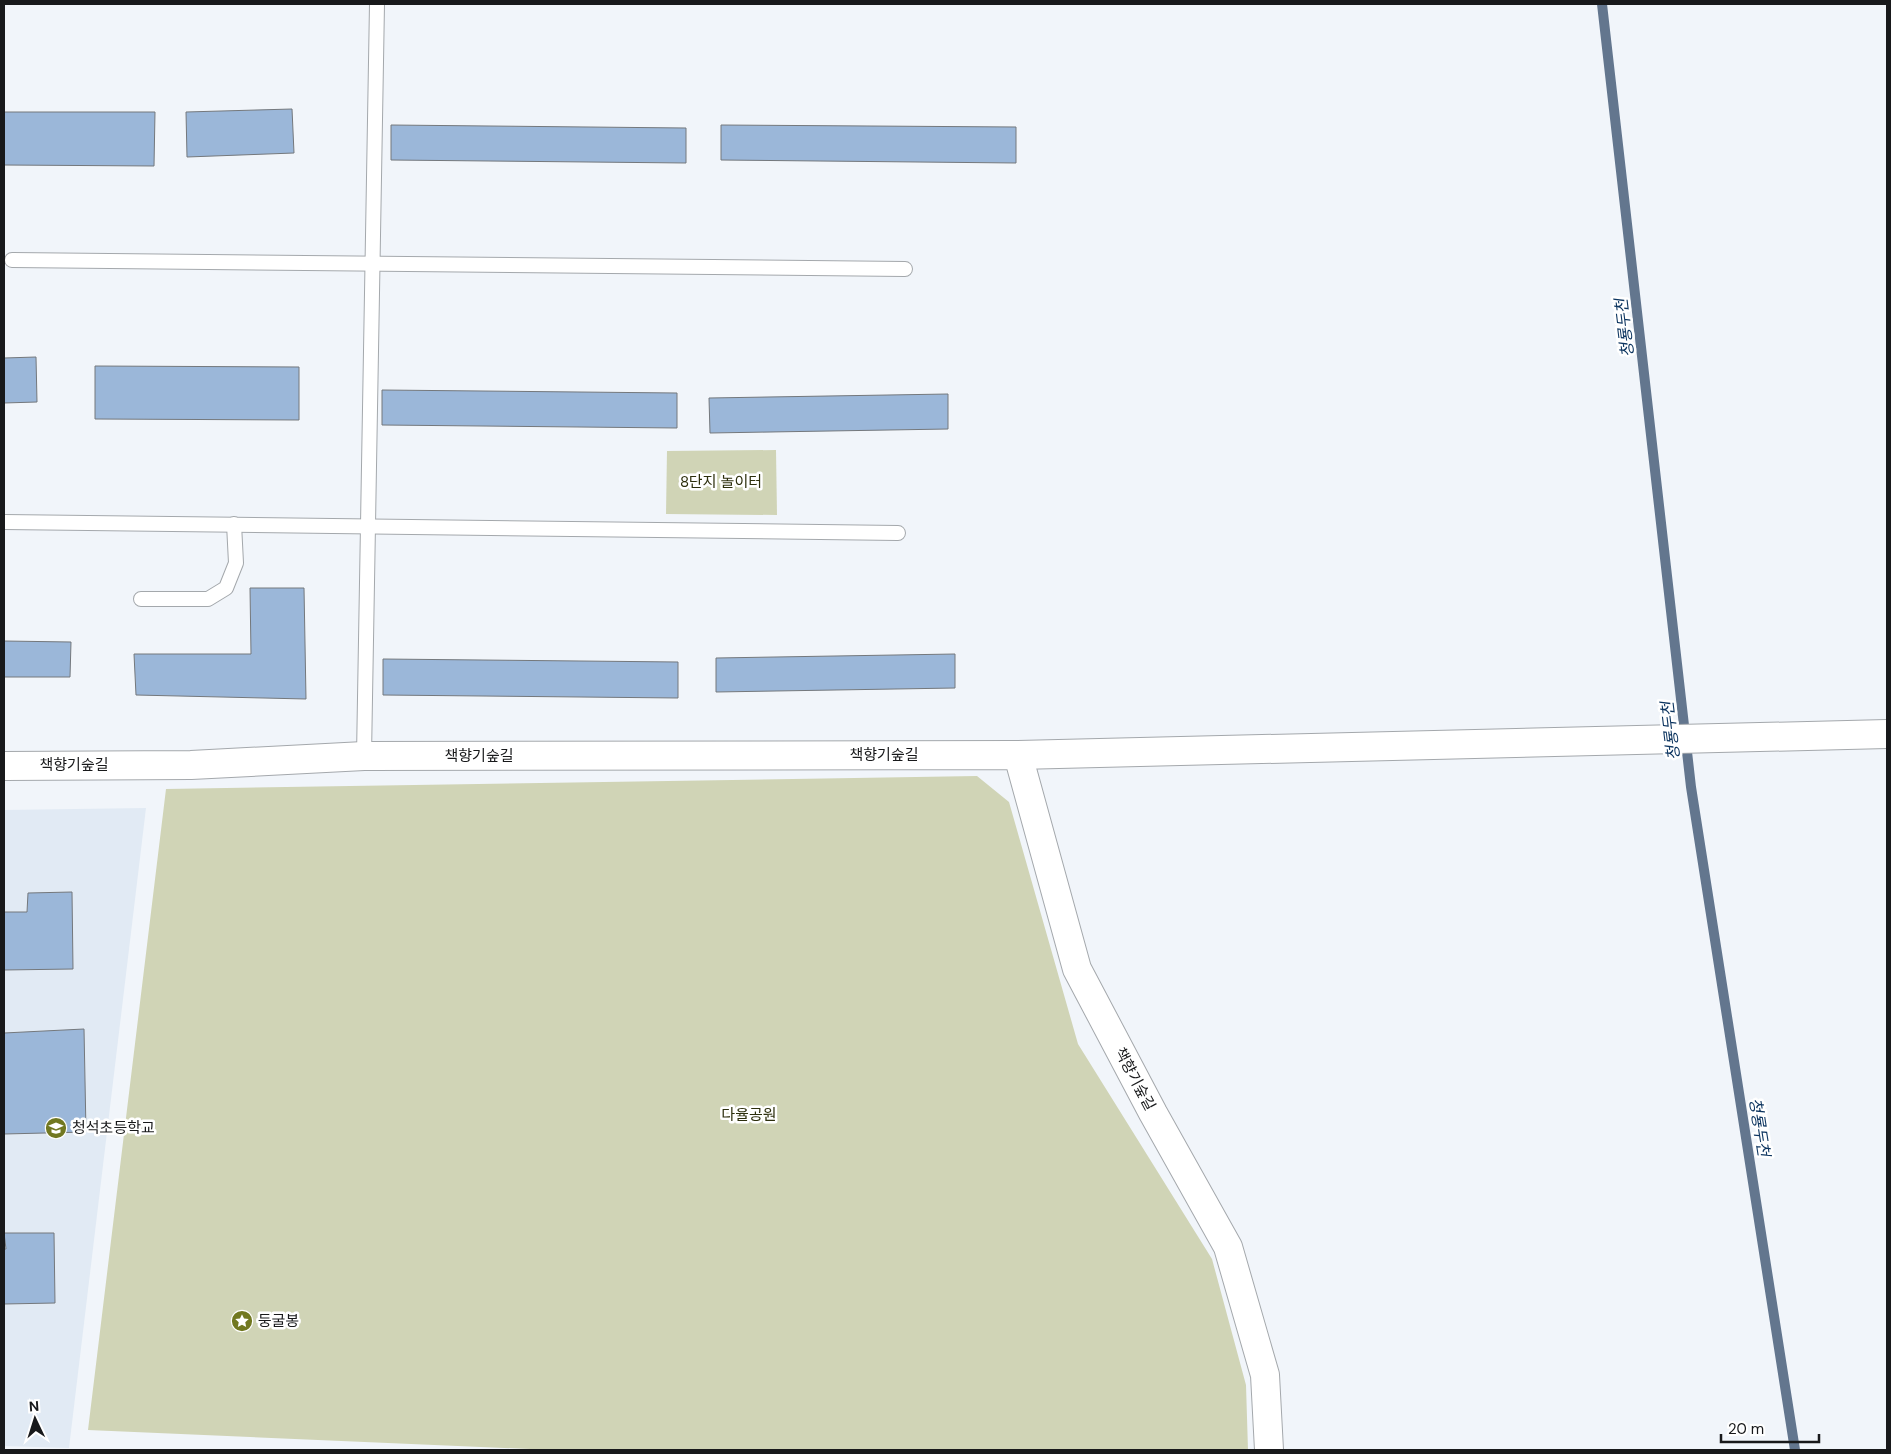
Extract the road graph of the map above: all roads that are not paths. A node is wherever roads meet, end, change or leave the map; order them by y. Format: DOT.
graph roads {
  1 [pos="377,4"];
  2 [pos="12,260"];
  3 [pos="372,263"];
  4 [pos="905,269"];
  5 [pos="4,522"];
  6 [pos="234,524"];
  7 [pos="368,526"];
  8 [pos="898,533"];
  9 [pos="141,599"];
  10 [pos="1887,734"];
  11 [pos="1018,755"];
  12 [pos="364,756"];
  13 [pos="4,766"];
  14 [pos="1269,1450"];
  1 -- 3 [label="lane"];
  2 -- 3 [label="lane"];
  3 -- 4 [label="lane"];
  3 -- 7 [label="lane"];
  5 -- 6 [label="lane"];
  6 -- 7 [label="lane"];
  6 -- 9 [label="lane"];
  7 -- 8 [label="lane"];
  7 -- 12 [label="lane"];
  10 -- 11 [label="street"];
  11 -- 12 [label="street, 책향기숲길"];
  11 -- 14 [label="street, 책향기숲길"];
  12 -- 13 [label="street, 책향기숲길"];
}
